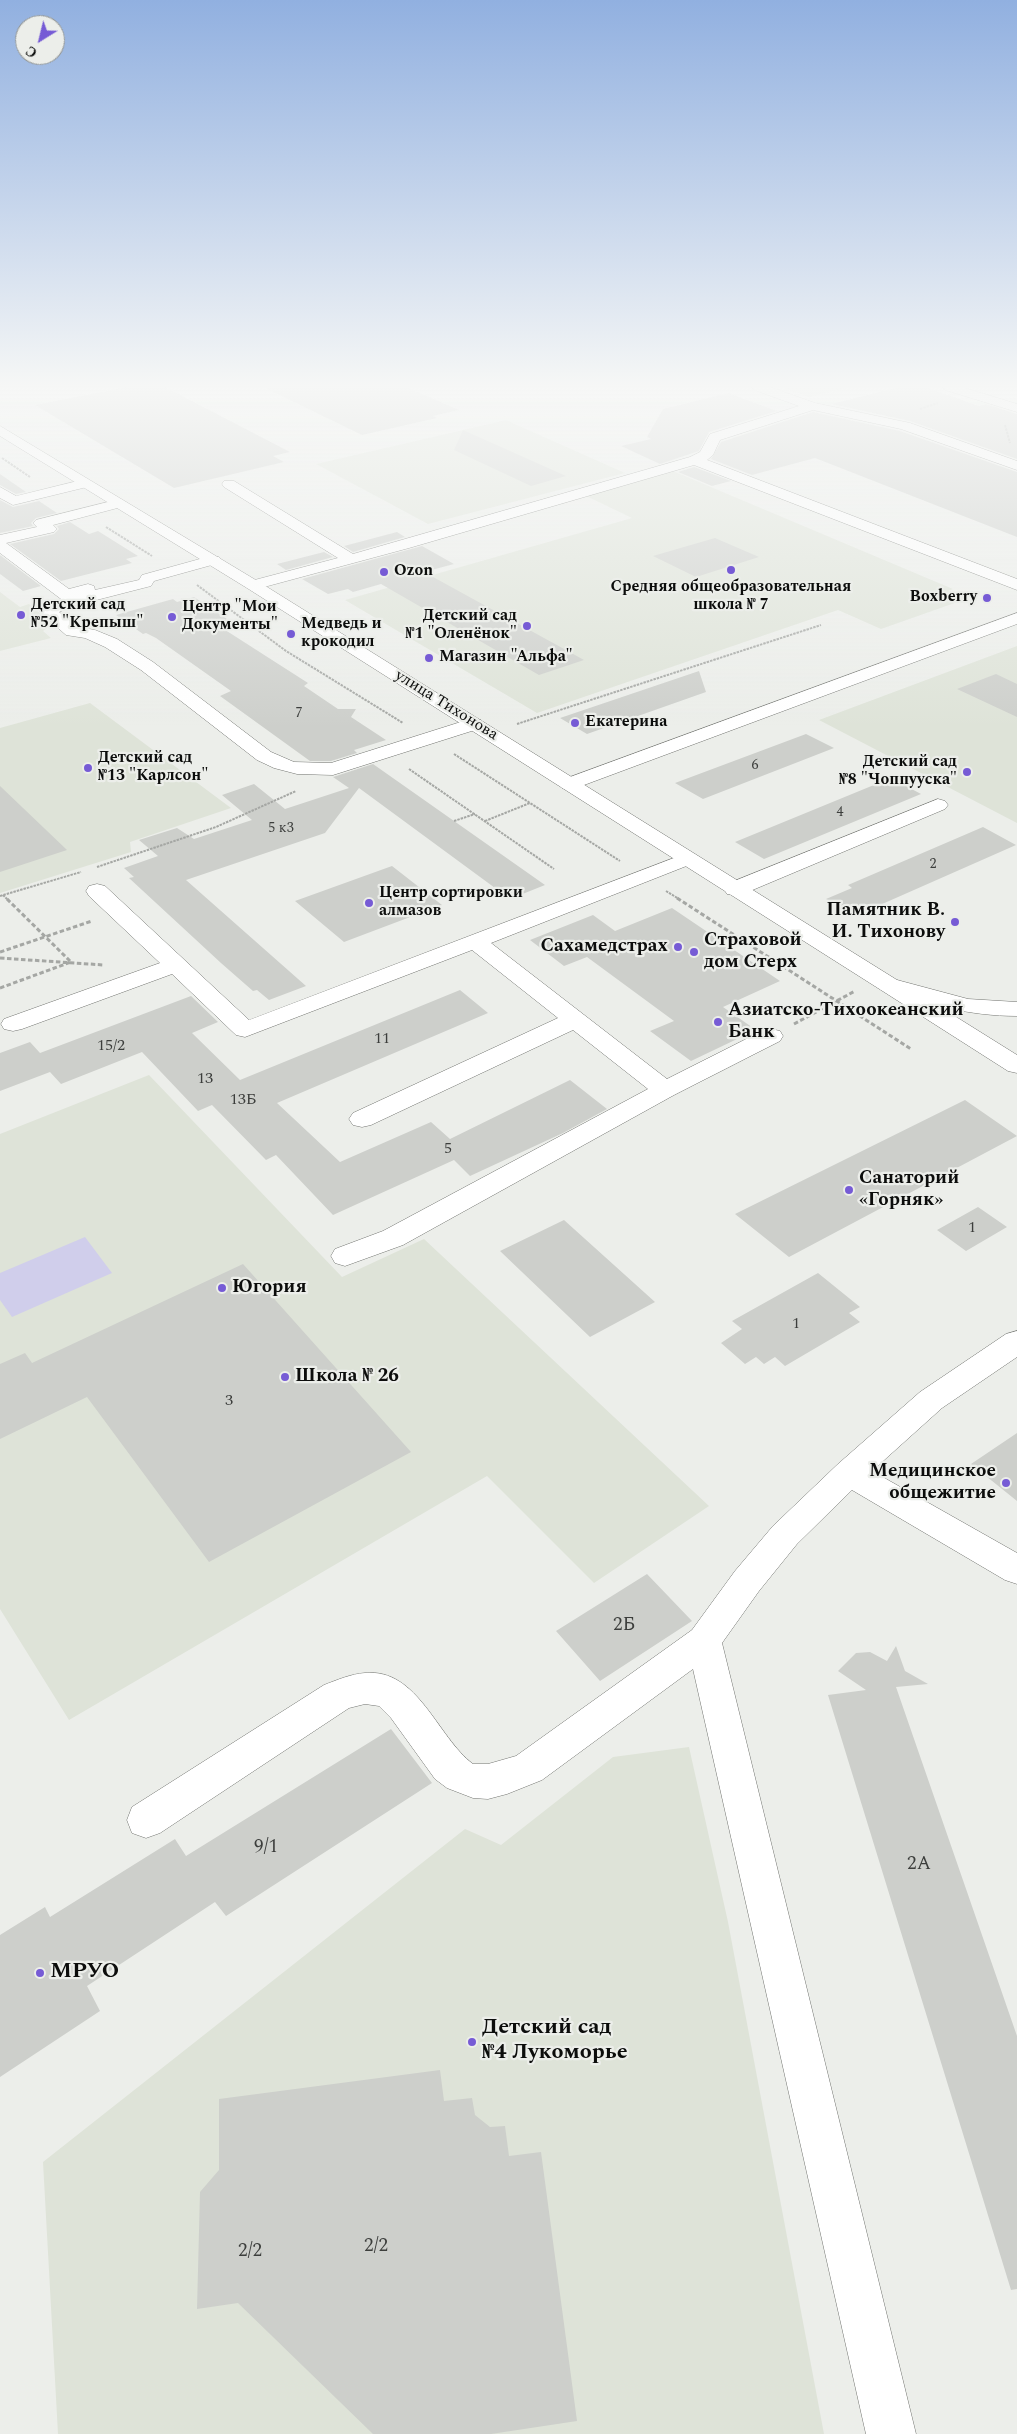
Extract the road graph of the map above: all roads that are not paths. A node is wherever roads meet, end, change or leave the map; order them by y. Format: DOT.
graph roads {
  1 [pos="116,501"];
  2 [pos="255,501"];
  3 [pos="554,501"];
  4 [pos="800,501"];
  5 [pos="120,503"];
  6 [pos="0,540"];
  7 [pos="0,546"];
  8 [pos="351,559"];
  9 [pos="213,560"];
  10 [pos="148,578"];
  11 [pos="253,585"];
  12 [pos="1017,585"];
  13 [pos="1014,621"];
  14 [pos="474,724"];
  15 [pos="569,784"];
  16 [pos="938,805"];
  17 [pos="687,858"];
  18 [pos="735,889"];
  19 [pos="96,891"];
  20 [pos="474,941"];
  21 [pos="167,968"];
  22 [pos="884,982"];
  23 [pos="1017,1009"];
  24 [pos="574,1020"];
  25 [pos="13,1024"];
  26 [pos="771,1036"];
  27 [pos="1017,1066"];
  28 [pos="665,1090"];
  29 [pos="362,1119"];
  30 [pos="345,1256"];
  31 [pos="1017,1342"];
  32 [pos="849,1473"];
  33 [pos="1017,1570"];
  34 [pos="704,1642"];
  35 [pos="146,1820"];
  36 [pos="891,2434"];
  1 -- 5 [label="main road, улица Тихонова"];
  2 -- 8 [label="main road"];
  3 -- 8 [label="main road"];
  4 -- 12 [label="main road"];
  5 -- 6 [label="main road"];
  5 -- 9 [label="main road, улица Тихонова"];
  7 -- 10 [label="main road"];
  8 -- 11 [label="main road"];
  9 -- 10 [label="main road"];
  9 -- 11 [label="main road, улица Тихонова"];
  10 -- 14 [label="main road"];
  11 -- 14 [label="main road, улица Тихонова"];
  13 -- 15 [label="main road"];
  14 -- 15 [label="main road, улица Тихонова"];
  15 -- 17 [label="main road, улица Тихонова"];
  16 -- 18 [label="main road"];
  17 -- 18 [label="main road, улица Тихонова"];
  17 -- 20 [label="main road"];
  18 -- 22 [label="main road, улица Тихонова"];
  19 -- 21 [label="main road"];
  20 -- 21 [label="main road"];
  20 -- 24 [label="main road"];
  21 -- 25 [label="main road"];
  22 -- 23 [label="main road"];
  22 -- 27 [label="main road"];
  24 -- 28 [label="main road"];
  24 -- 29 [label="main road"];
  26 -- 28 [label="main road"];
  28 -- 30 [label="main road"];
  31 -- 32 [label="main road"];
  32 -- 33 [label="main road"];
  32 -- 34 [label="main road"];
  34 -- 35 [label="main road"];
  34 -- 36 [label="main road"];
}
